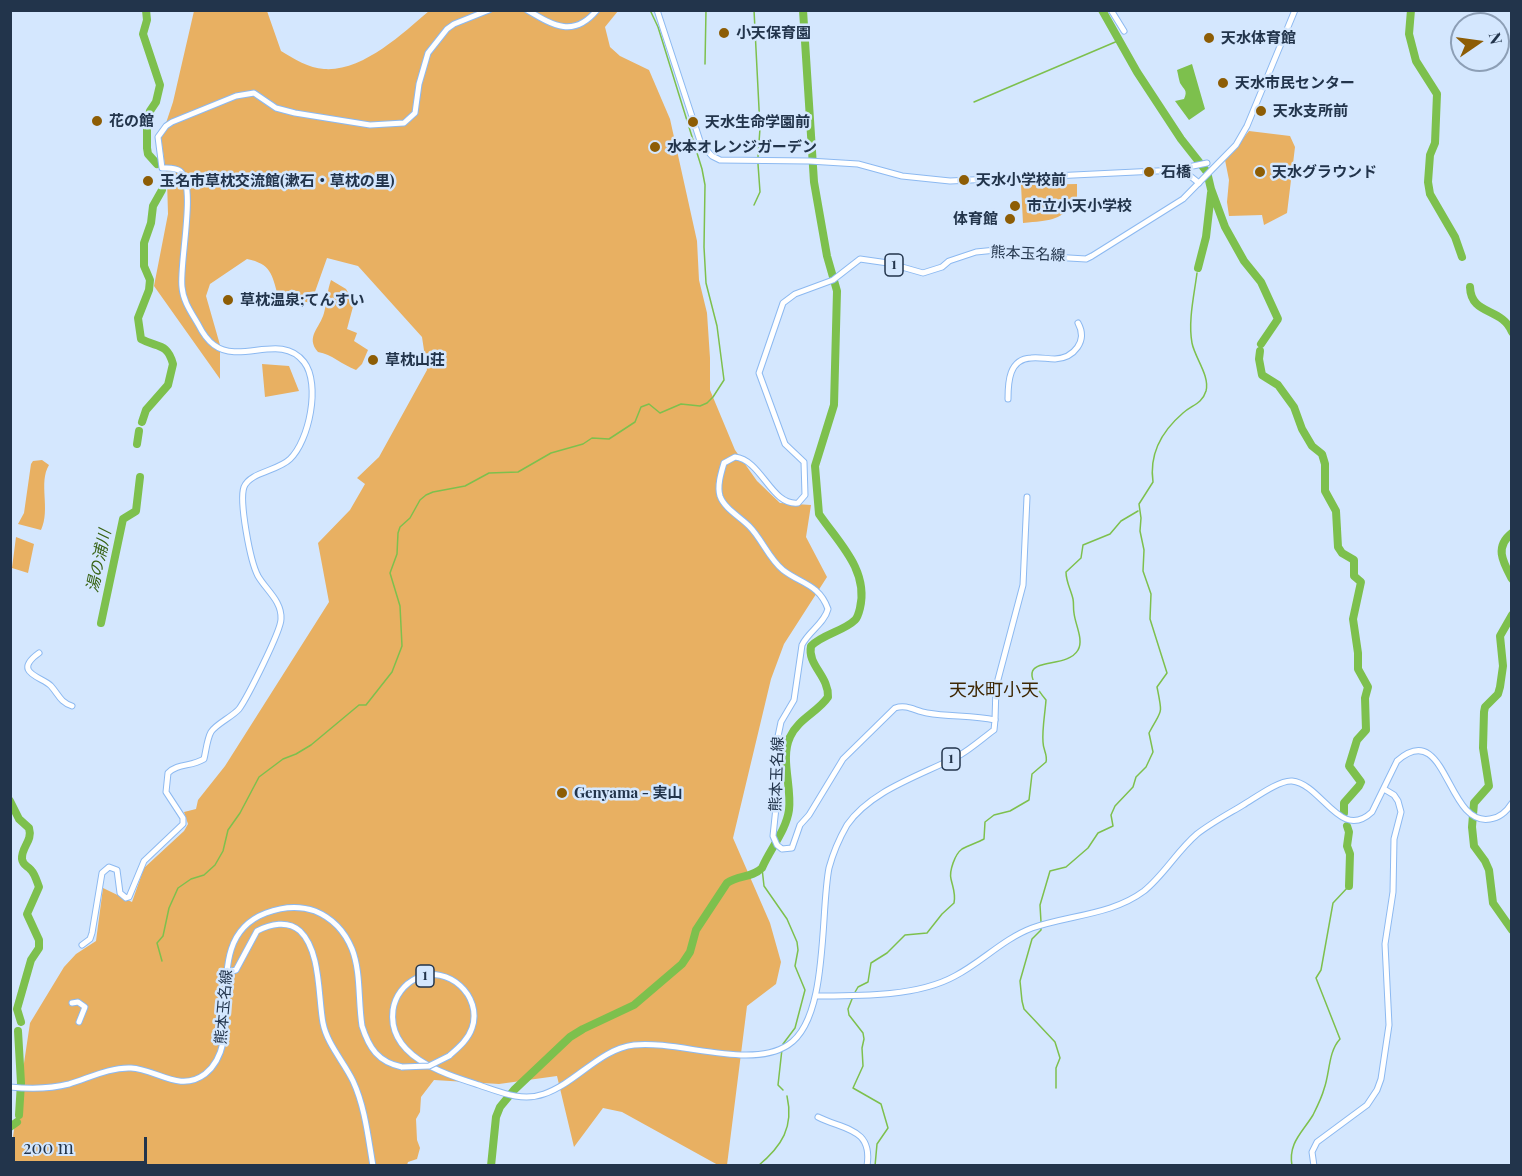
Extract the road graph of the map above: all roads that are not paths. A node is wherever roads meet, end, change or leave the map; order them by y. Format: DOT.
graph roads {
  1 [pos="489,10"];
  2 [pos="527,10"];
  3 [pos="597,10"];
  4 [pos="657,10"];
  5 [pos="1111,10"];
  6 [pos="1295,10"];
  7 [pos="1125,31"];
  8 [pos="1206,164"];
  9 [pos="1177,170"];
  10 [pos="1199,183"];
  11 [pos="1078,323"];
  12 [pos="1008,399"];
  13 [pos="1027,497"];
  14 [pos="39,653"];
  15 [pos="72,706"];
  16 [pos="995,720"];
  17 [pos="1384,789"];
  18 [pos="1512,803"];
  19 [pos="82,945"];
  20 [pos="228,972"];
  21 [pos="816,996"];
  22 [pos="72,1003"];
  23 [pos="79,1022"];
  24 [pos="13,1087"];
  25 [pos="818,1117"];
  26 [pos="373,1166"];
  27 [pos="867,1166"];
  28 [pos="1314,1166"];
  1 -- 19 [label="street"];
  2 -- 3 [label="street"];
  4 -- 9 [label="street"];
  5 -- 7 [label="street"];
  6 -- 10 [label="street, 熊本玉名線 / 1"];
  8 -- 9 [label="street"];
  9 -- 10 [label="street"];
  10 -- 16 [label="street, 熊本玉名線 / 1"];
  11 -- 12 [label="street"];
  13 -- 16 [label="street"];
  14 -- 15 [label="street"];
  16 -- 21 [label="street, 熊本玉名線 / 1"];
  17 -- 18 [label="street"];
  17 -- 21 [label="street"];
  17 -- 28 [label="street"];
  20 -- 21 [label="street, 熊本玉名線 / 1, bridge"];
  20 -- 24 [label="street, 熊本玉名線 / 1"];
  20 -- 26 [label="street"];
  22 -- 23 [label="street"];
  25 -- 27 [label="street"];
}
